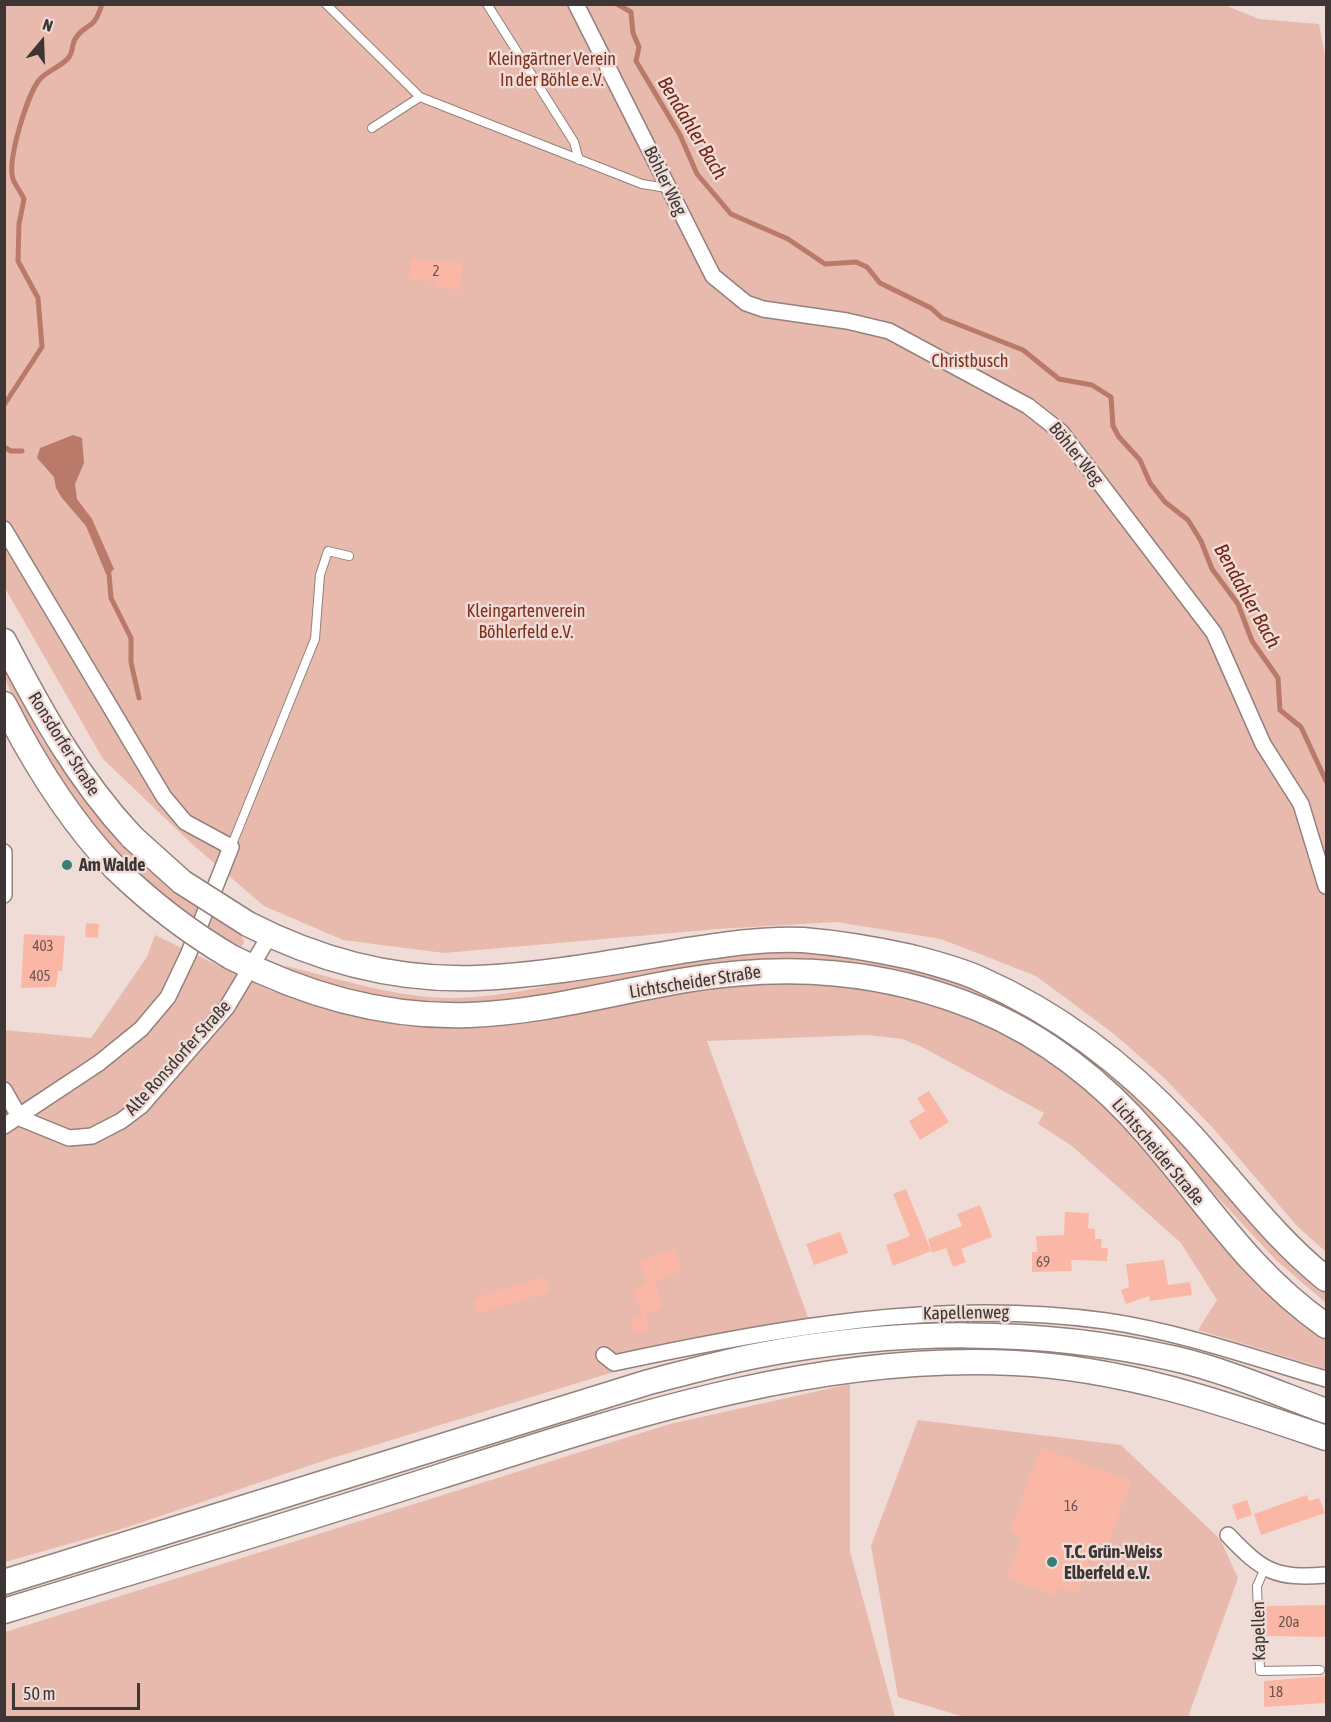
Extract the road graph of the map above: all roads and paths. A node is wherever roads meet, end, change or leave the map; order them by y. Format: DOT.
graph roads {
  1 [pos="326,4"];
  2 [pos="487,4"];
  3 [pos="576,4"];
  4 [pos="420,97"];
  5 [pos="372,128"];
  6 [pos="579,160"];
  7 [pos="668,188"];
  8 [pos="4,529"];
  9 [pos="349,556"];
  10 [pos="4,642"];
  11 [pos="4,704"];
  12 [pos="231,847"];
  13 [pos="4,852"];
  14 [pos="1326,886"];
  15 [pos="4,895"];
  16 [pos="248,924"];
  17 [pos="270,935"];
  18 [pos="241,962"];
  19 [pos="4,1090"];
  20 [pos="20,1118"];
  21 [pos="4,1126"];
  22 [pos="1326,1279"];
  23 [pos="1326,1326"];
  24 [pos="604,1355"];
  25 [pos="1326,1379"];
  26 [pos="1326,1411"];
  27 [pos="1326,1438"];
  28 [pos="1228,1535"];
  29 [pos="1265,1568"];
  30 [pos="1326,1575"];
  31 [pos="4,1582"];
  32 [pos="4,1611"];
  33 [pos="1320,1670"];
  1 -- 4 [label="lane"];
  2 -- 6 [label="lane"];
  3 -- 7 [label="street, Böhler Weg"];
  4 -- 5 [label="lane"];
  4 -- 6 [label="lane"];
  6 -- 7 [label="lane"];
  7 -- 14 [label="street, Böhler Weg"];
  8 -- 12 [label="street"];
  9 -- 12 [label="lane"];
  10 -- 16 [label="main road, Ronsdorfer Straße, bridge"];
  11 -- 18 [label="main road, Ronsdorfer Straße, bridge"];
  12 -- 20 [label="street"];
  13 -- 15 [label="street"];
  16 -- 17 [label="main road, Lichtscheider Straße"];
  17 -- 18 [label="street, Alte Ronsdorfer Straße"];
  17 -- 22 [label="main road, Lichtscheider Straße"];
  18 -- 20 [label="street, Alte Ronsdorfer Straße"];
  18 -- 23 [label="main road, Lichtscheider Straße"];
  19 -- 20 [label="street"];
  20 -- 21 [label="street"];
  24 -- 25 [label="street, Kapellenweg"];
  26 -- 31 [label="main road"];
  27 -- 32 [label="main road"];
  28 -- 29 [label="street"];
  29 -- 30 [label="street"];
  29 -- 33 [label="lane, Kapellen"];
}
